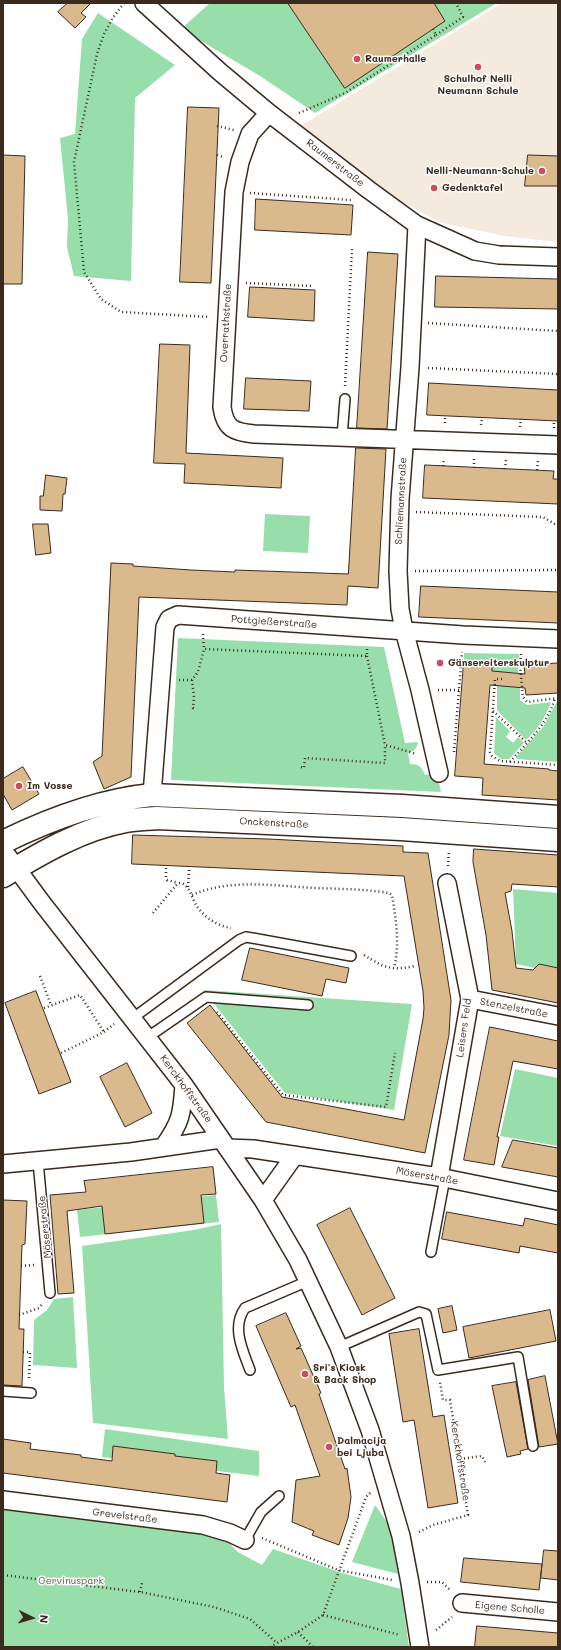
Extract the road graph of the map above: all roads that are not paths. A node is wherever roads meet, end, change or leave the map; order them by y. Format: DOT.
graph roads {
  1 [pos="144,3"];
  2 [pos="275,117"];
  3 [pos="417,225"];
  4 [pos="558,257"];
  5 [pos="345,399"];
  6 [pos="342,437"];
  7 [pos="405,438"];
  8 [pos="558,445"];
  9 [pos="404,630"];
  10 [pos="558,639"];
  11 [pos="437,767"];
  12 [pos="152,795"];
  13 [pos="558,817"];
  14 [pos="558,840"];
  15 [pos="3,842"];
  16 [pos="3,850"];
  17 [pos="9,872"];
  18 [pos="448,882"];
  19 [pos="351,956"];
  20 [pos="470,999"];
  21 [pos="308,1005"];
  22 [pos="131,1016"];
  23 [pos="558,1016"];
  24 [pos="148,1037"];
  25 [pos="184,1085"];
  26 [pos="224,1143"];
  27 [pos="164,1146"];
  28 [pos="295,1155"];
  29 [pos="38,1161"];
  30 [pos="3,1164"];
  31 [pos="442,1177"];
  32 [pos="263,1200"];
  33 [pos="558,1201"];
  34 [pos="431,1252"];
  35 [pos="308,1281"];
  36 [pos="50,1293"];
  37 [pos="339,1347"];
  38 [pos="250,1370"];
  39 [pos="3,1391"];
  40 [pos="30,1393"];
  41 [pos="533,1446"];
  42 [pos="279,1496"];
  43 [pos="3,1500"];
  44 [pos="247,1536"];
  45 [pos="462,1603"];
  46 [pos="558,1612"];
  47 [pos="419,1643"];
  1 -- 2 [label="street, Raumerstraße"];
  2 -- 3 [label="street, Raumerstraße"];
  2 -- 6 [label="street, Overrathstraße"];
  3 -- 4 [label="street, Raumerstraße"];
  3 -- 7 [label="street, Schliemannstraße"];
  5 -- 6 [label="lane"];
  6 -- 7 [label="street, Overrathstraße"];
  7 -- 8 [label="street, Overrathstraße"];
  7 -- 9 [label="street, Schliemannstraße"];
  9 -- 10 [label="street, Pottgießerstraße"];
  9 -- 11 [label="street, Schliemannstraße"];
  9 -- 12 [label="street, Pottgießerstraße"];
  12 -- 13 [label="main road"];
  12 -- 15 [label="main road"];
  14 -- 17 [label="main road, Onckenstraße"];
  16 -- 17 [label="street, Kerckhoffstraße"];
  17 -- 22 [label="street, Kerckhoffstraße"];
  18 -- 20 [label="street, Leisers Feld"];
  19 -- 22 [label="lane"];
  20 -- 23 [label="street, Stenzelstraße"];
  20 -- 31 [label="street, Leisers Feld"];
  21 -- 24 [label="lane"];
  22 -- 24 [label="street, Kerckhoffstraße"];
  24 -- 25 [label="street, Kerckhoffstraße"];
  25 -- 26 [label="street, Kerckhoffstraße"];
  25 -- 27 [label="street"];
  26 -- 27 [label="street, Möserstraße"];
  26 -- 28 [label="street, Möserstraße"];
  26 -- 32 [label="street, Kerckhoffstraße"];
  27 -- 29 [label="street, Möserstraße"];
  28 -- 31 [label="street, Möserstraße"];
  28 -- 32 [label="street"];
  29 -- 30 [label="street, Möserstraße"];
  29 -- 36 [label="lane, Möserstraße"];
  31 -- 33 [label="street, Möserstraße"];
  31 -- 34 [label="lane"];
  32 -- 35 [label="street, Kerckhoffstraße"];
  35 -- 37 [label="street, Kerckhoffstraße"];
  35 -- 38 [label="lane"];
  37 -- 41 [label="lane"];
  37 -- 47 [label="street, Kerckhoffstraße"];
  39 -- 40 [label="lane"];
  42 -- 44 [label="lane"];
  43 -- 44 [label="street, Grevelstraße"];
  45 -- 46 [label="street, Eigene Scholle"];
}
